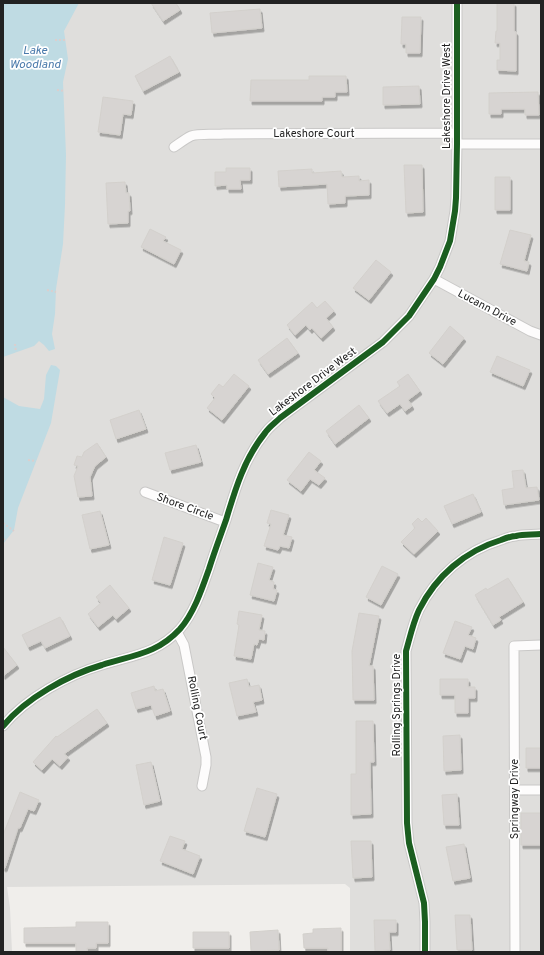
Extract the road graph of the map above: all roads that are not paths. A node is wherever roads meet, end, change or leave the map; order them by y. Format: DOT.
graph roads {
  1 [pos="457,3"];
  2 [pos="457,133"];
  3 [pos="458,144"];
  4 [pos="541,144"];
  5 [pos="174,147"];
  6 [pos="434,279"];
  7 [pos="541,335"];
  8 [pos="145,492"];
  9 [pos="225,522"];
  10 [pos="541,534"];
  11 [pos="176,632"];
  12 [pos="541,646"];
  13 [pos="3,726"];
  14 [pos="202,786"];
  15 [pos="515,790"];
  16 [pos="541,790"];
  17 [pos="426,952"];
  18 [pos="515,952"];
  1 -- 2 [label="street, Lakeshore Drive West"];
  2 -- 3 [label="street, Lakeshore Drive West"];
  2 -- 5 [label="street, Lakeshore Court"];
  3 -- 4 [label="street"];
  3 -- 6 [label="street, Lakeshore Drive West"];
  6 -- 7 [label="street, Lucann Drive"];
  6 -- 9 [label="street, Lakeshore Drive West"];
  8 -- 9 [label="street, Shore Circle"];
  9 -- 11 [label="street, Lakeshore Drive West"];
  10 -- 17 [label="street, Rolling Springs Drive"];
  11 -- 13 [label="street, Lakeshore Drive West"];
  11 -- 14 [label="street, Rolling Court"];
  12 -- 15 [label="street, Springway Drive"];
  15 -- 16 [label="street"];
  15 -- 18 [label="street, Springway Drive"];
}
